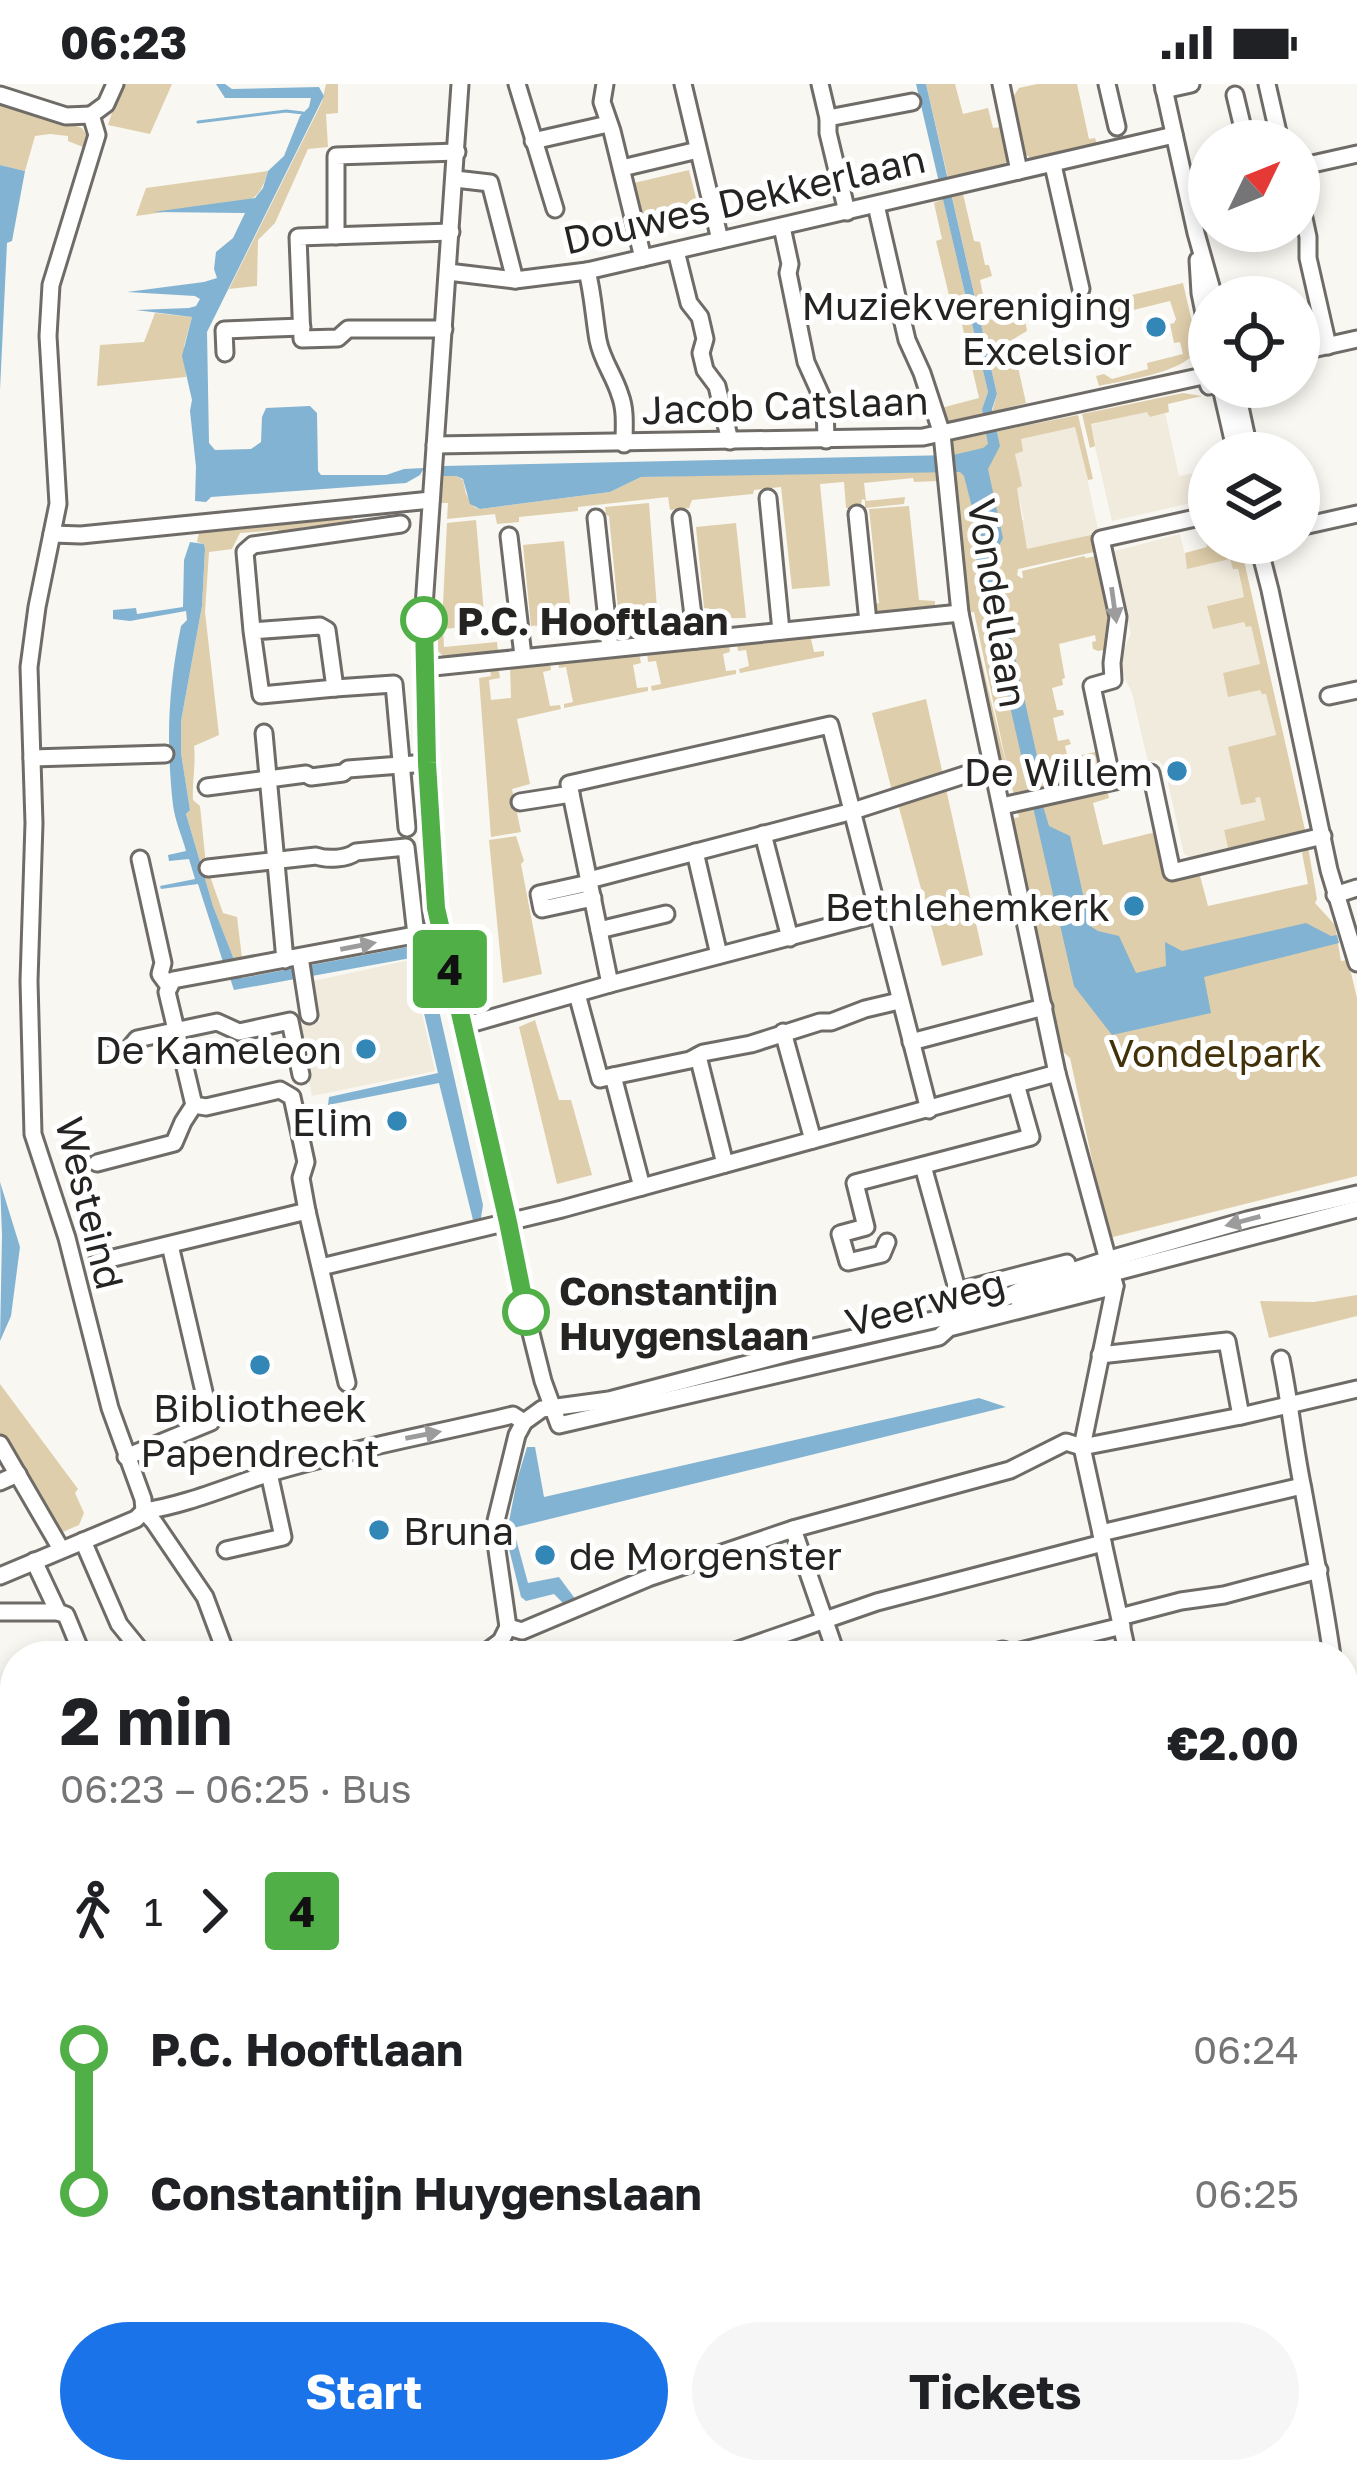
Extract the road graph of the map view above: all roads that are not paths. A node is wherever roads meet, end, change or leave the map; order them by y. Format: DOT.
graph roads {
  1 [pos="116,84"];
  2 [pos="460,84"];
  3 [pos="517,84"];
  4 [pos="605,84"];
  5 [pos="683,84"];
  6 [pos="820,84"];
  7 [pos="1001,84"];
  8 [pos="1107,84"];
  9 [pos="1191,84"];
  10 [pos="1267,84"];
  11 [pos="1164,87"];
  12 [pos="0,95"];
  13 [pos="1234,95"];
  14 [pos="912,102"];
  15 [pos="91,115"];
  16 [pos="828,118"];
  17 [pos="1241,120"];
  18 [pos="1275,120"];
  19 [pos="608,124"];
  20 [pos="1117,127"];
  21 [pos="1174,135"];
  22 [pos="533,141"];
  23 [pos="698,150"];
  24 [pos="457,152"];
  25 [pos="1357,154"];
  26 [pos="1320,162"];
  27 [pos="1053,165"];
  28 [pos="622,168"];
  29 [pos="1019,170"];
  30 [pos="455,179"];
  31 [pos="1188,197"];
  32 [pos="876,205"];
  33 [pos="555,209"];
  34 [pos="847,212"];
  35 [pos="782,227"];
  36 [pos="451,232"];
  37 [pos="336,236"];
  38 [pos="720,240"];
  39 [pos="676,251"];
  40 [pos="1308,252"];
  41 [pos="643,258"];
  42 [pos="587,271"];
  43 [pos="448,272"];
  44 [pos="515,280"];
  45 [pos="1081,290"];
  46 [pos="302,327"];
  47 [pos="444,329"];
  48 [pos="1357,339"];
  49 [pos="1328,346"];
  50 [pos="1320,348"];
  51 [pos="225,353"];
  52 [pos="1188,391"];
  53 [pos="942,434"];
  54 [pos="826,440"];
  55 [pos="730,441"];
  56 [pos="624,444"];
  57 [pos="435,453"];
  58 [pos="432,494"];
  59 [pos="768,498"];
  60 [pos="362,505"];
  61 [pos="856,514"];
  62 [pos="1357,514"];
  63 [pos="596,518"];
  64 [pos="681,518"];
  65 [pos="1188,520"];
  66 [pos="1320,522"];
  67 [pos="401,524"];
  68 [pos="365,528"];
  69 [pos="52,534"];
  70 [pos="509,536"];
  71 [pos="1263,564"];
  72 [pos="960,614"];
  73 [pos="868,622"];
  74 [pos="781,631"];
  75 [pos="252,632"];
  76 [pos="696,640"];
  77 [pos="610,648"];
  78 [pos="523,656"];
  79 [pos="424,668"];
  80 [pos="335,688"];
  81 [pos="1357,690"];
  82 [pos="1329,696"];
  83 [pos="264,733"];
  84 [pos="165,754"];
  85 [pos="32,758"];
  86 [pos="427,763"];
  87 [pos="403,765"];
  88 [pos="992,766"];
  89 [pos="267,779"];
  90 [pos="1112,781"];
  91 [pos="207,787"];
  92 [pos="570,789"];
  93 [pos="520,802"];
  94 [pos="1002,806"];
  95 [pos="853,811"];
  96 [pos="407,828"];
  97 [pos="763,834"];
  98 [pos="1323,836"];
  99 [pos="695,852"];
  100 [pos="140,859"];
  101 [pos="275,862"];
  102 [pos="208,868"];
  103 [pos="590,887"];
  104 [pos="1357,888"];
  105 [pos="1337,901"];
  106 [pos="666,914"];
  107 [pos="877,914"];
  108 [pos="441,930"];
  109 [pos="599,930"];
  110 [pos="416,935"];
  111 [pos="1352,935"];
  112 [pos="790,938"];
  113 [pos="719,956"];
  114 [pos="295,960"];
  115 [pos="1357,963"];
  116 [pos="610,984"];
  117 [pos="168,985"];
  118 [pos="577,994"];
  119 [pos="899,1001"];
  120 [pos="1044,1007"];
  121 [pos="310,1015"];
  122 [pos="464,1025"];
  123 [pos="175,1030"];
  124 [pos="784,1032"];
  125 [pos="911,1042"];
  126 [pos="110,1054"];
  127 [pos="698,1056"];
  128 [pos="1057,1073"];
  129 [pos="301,1076"];
  130 [pos="613,1076"];
  131 [pos="1016,1084"];
  132 [pos="194,1106"];
  133 [pos="929,1110"];
  134 [pos="813,1140"];
  135 [pos="97,1162"];
  136 [pos="725,1164"];
  137 [pos="923,1166"];
  138 [pos="642,1187"];
  139 [pos="1357,1194"];
  140 [pos="1357,1209"];
  141 [pos="307,1211"];
  142 [pos="508,1222"];
  143 [pos="887,1242"];
  144 [pos="170,1245"];
  145 [pos="98,1262"];
  146 [pos="321,1267"];
  147 [pos="1108,1267"];
  148 [pos="958,1291"];
  149 [pos="964,1312"];
  150 [pos="1100,1355"];
  151 [pos="1281,1359"];
  152 [pos="347,1383"];
  153 [pos="1357,1389"];
  154 [pos="1291,1403"];
  155 [pos="551,1408"];
  156 [pos="1241,1416"];
  157 [pos="524,1422"];
  158 [pos="0,1444"];
  159 [pos="1082,1447"];
  160 [pos="126,1457"];
  161 [pos="269,1473"];
  162 [pos="18,1474"];
  163 [pos="0,1482"];
  164 [pos="1302,1486"];
  165 [pos="144,1510"];
  166 [pos="793,1529"];
  167 [pos="1102,1538"];
  168 [pos="82,1541"];
  169 [pos="61,1550"];
  170 [pos="226,1550"];
  171 [pos="34,1561"];
  172 [pos="1319,1570"];
  173 [pos="0,1576"];
  174 [pos="0,1612"];
  175 [pos="58,1612"];
  176 [pos="824,1619"];
  177 [pos="1121,1622"];
  178 [pos="508,1627"];
  179 [pos="77,1641"];
  180 [pos="133,1641"];
  181 [pos="221,1641"];
  182 [pos="501,1641"];
  183 [pos="763,1641"];
  184 [pos="832,1641"];
  185 [pos="1056,1641"];
  186 [pos="1125,1641"];
  187 [pos="1330,1641"];
  1 -- 15 [label="street"];
  2 -- 24 [label="street"];
  3 -- 22 [label="street"];
  4 -- 19 [label="street"];
  5 -- 23 [label="street"];
  6 -- 16 [label="street"];
  7 -- 29 [label="street"];
  8 -- 20 [label="street"];
  9 -- 11 [label="street"];
  10 -- 18 [label="street"];
  11 -- 21 [label="street"];
  12 -- 15 [label="street"];
  13 -- 17 [label="street"];
  14 -- 16 [label="street"];
  15 -- 69 [label="street, Westeind"];
  16 -- 34 [label="street"];
  19 -- 22 [label="street"];
  19 -- 28 [label="street"];
  21 -- 27 [label="street, Douwes Dekkerlaan"];
  21 -- 31 [label="street"];
  22 -- 33 [label="street"];
  23 -- 28 [label="street"];
  23 -- 38 [label="street"];
  24 -- 30 [label="street"];
  24 -- 37 [label="street"];
  25 -- 26 [label="street"];
  27 -- 29 [label="street, Douwes Dekkerlaan"];
  27 -- 45 [label="street"];
  28 -- 41 [label="street"];
  29 -- 32 [label="street, Douwes Dekkerlaan"];
  30 -- 36 [label="street"];
  30 -- 44 [label="street"];
  32 -- 34 [label="street, Douwes Dekkerlaan"];
  32 -- 53 [label="street, Vondellaan"];
  34 -- 35 [label="street, Douwes Dekkerlaan"];
  35 -- 38 [label="street, Douwes Dekkerlaan"];
  35 -- 54 [label="street"];
  36 -- 37 [label="street"];
  36 -- 43 [label="street"];
  37 -- 46 [label="street"];
  38 -- 39 [label="street, Douwes Dekkerlaan"];
  39 -- 41 [label="street, Douwes Dekkerlaan"];
  39 -- 55 [label="street"];
  40 -- 49 [label="street"];
  41 -- 42 [label="street, Douwes Dekkerlaan"];
  42 -- 44 [label="street, Douwes Dekkerlaan"];
  42 -- 56 [label="street"];
  43 -- 44 [label="street, Douwes Dekkerlaan"];
  43 -- 47 [label="street"];
  46 -- 47 [label="street"];
  46 -- 51 [label="street"];
  47 -- 57 [label="street"];
  48 -- 49 [label="street"];
  49 -- 50 [label="street"];
  52 -- 53 [label="street, Jacob Catslaan"];
  53 -- 54 [label="street, Jacob Catslaan"];
  53 -- 72 [label="street, Vondellaan"];
  54 -- 55 [label="street, Jacob Catslaan"];
  55 -- 56 [label="street, Jacob Catslaan"];
  56 -- 57 [label="street, Jacob Catslaan"];
  57 -- 58 [label="street"];
  58 -- 60 [label="street"];
  58 -- 79 [label="street"];
  59 -- 74 [label="street"];
  60 -- 68 [label="street"];
  60 -- 69 [label="street"];
  61 -- 73 [label="street"];
  62 -- 66 [label="street"];
  63 -- 77 [label="street"];
  64 -- 76 [label="street"];
  65 -- 90 [label="street, one-way"];
  67 -- 68 [label="street"];
  68 -- 75 [label="street"];
  69 -- 85 [label="street, Westeind"];
  70 -- 78 [label="street"];
  71 -- 98 [label="street"];
  72 -- 73 [label="street"];
  72 -- 88 [label="street, Vondellaan"];
  73 -- 74 [label="street"];
  74 -- 76 [label="street"];
  75 -- 80 [label="street"];
  75 -- 80 [label="street"];
  76 -- 77 [label="street"];
  77 -- 78 [label="street"];
  78 -- 79 [label="street"];
  79 -- 86 [label="street"];
  80 -- 87 [label="street"];
  81 -- 82 [label="street"];
  83 -- 89 [label="street"];
  84 -- 85 [label="street"];
  85 -- 160 [label="street, Westeind"];
  86 -- 87 [label="street"];
  86 -- 108 [label="street"];
  87 -- 89 [label="street"];
  87 -- 96 [label="street"];
  88 -- 94 [label="street, Vondellaan"];
  88 -- 95 [label="street"];
  89 -- 91 [label="street"];
  89 -- 101 [label="street"];
  90 -- 94 [label="street"];
  90 -- 98 [label="street"];
  92 -- 93 [label="street"];
  92 -- 95 [label="street"];
  92 -- 103 [label="street"];
  94 -- 120 [label="street, Vondellaan"];
  95 -- 97 [label="street"];
  95 -- 107 [label="street"];
  97 -- 99 [label="street"];
  97 -- 112 [label="street"];
  98 -- 105 [label="street"];
  99 -- 103 [label="street"];
  99 -- 113 [label="street"];
  100 -- 117 [label="street"];
  101 -- 102 [label="street"];
  101 -- 110 [label="street"];
  101 -- 114 [label="street"];
  103 -- 109 [label="street"];
  104 -- 105 [label="street"];
  105 -- 111 [label="street"];
  106 -- 109 [label="street"];
  107 -- 112 [label="street"];
  107 -- 119 [label="street"];
  108 -- 110 [label="street"];
  108 -- 122 [label="street"];
  109 -- 116 [label="street"];
  114 -- 110 [label="street, one-way"];
  111 -- 115 [label="street"];
  112 -- 113 [label="street"];
  113 -- 116 [label="street"];
  114 -- 117 [label="street"];
  114 -- 121 [label="street"];
  116 -- 118 [label="street"];
  117 -- 123 [label="street"];
  118 -- 122 [label="street"];
  118 -- 130 [label="street"];
  119 -- 124 [label="street"];
  119 -- 125 [label="street"];
  120 -- 125 [label="street"];
  120 -- 128 [label="street, Vondellaan"];
  122 -- 142 [label="street"];
  123 -- 126 [label="street"];
  123 -- 129 [label="street"];
  123 -- 132 [label="street"];
  124 -- 127 [label="street"];
  124 -- 134 [label="street"];
  125 -- 133 [label="street"];
  127 -- 130 [label="street"];
  127 -- 136 [label="street"];
  128 -- 131 [label="street"];
  128 -- 147 [label="street, Vondellaan"];
  130 -- 138 [label="street"];
  131 -- 133 [label="street"];
  131 -- 137 [label="street"];
  132 -- 135 [label="street"];
  132 -- 141 [label="street"];
  133 -- 134 [label="street"];
  134 -- 136 [label="street"];
  136 -- 138 [label="street"];
  137 -- 143 [label="street"];
  137 -- 148 [label="street"];
  138 -- 142 [label="street"];
  139 -- 147 [label="street, Veerweg, one-way"];
  140 -- 147 [label="street, Veerweg"];
  141 -- 144 [label="street"];
  141 -- 146 [label="street"];
  142 -- 146 [label="street"];
  142 -- 155 [label="street"];
  144 -- 145 [label="street"];
  144 -- 160 [label="street"];
  146 -- 152 [label="street"];
  147 -- 148 [label="street"];
  147 -- 149 [label="street, Veerweg"];
  147 -- 150 [label="street"];
  147 -- 155 [label="street, Veerweg"];
  148 -- 149 [label="street"];
  149 -- 155 [label="street, Veerweg"];
  150 -- 156 [label="street"];
  150 -- 159 [label="street"];
  151 -- 154 [label="street"];
  153 -- 154 [label="street"];
  154 -- 156 [label="street"];
  154 -- 164 [label="street"];
  155 -- 157 [label="street, Veerweg"];
  156 -- 159 [label="street"];
  161 -- 157 [label="street, one-way"];
  157 -- 178 [label="street"];
  158 -- 162 [label="street"];
  159 -- 166 [label="street"];
  159 -- 167 [label="street"];
  160 -- 165 [label="street, Westeind"];
  161 -- 165 [label="street"];
  161 -- 170 [label="street"];
  162 -- 163 [label="street"];
  162 -- 169 [label="street"];
  164 -- 167 [label="street"];
  164 -- 172 [label="street"];
  165 -- 168 [label="street"];
  165 -- 181 [label="street, Westeind"];
  166 -- 176 [label="street"];
  166 -- 178 [label="street"];
  167 -- 176 [label="street"];
  167 -- 177 [label="street"];
  168 -- 169 [label="street"];
  168 -- 180 [label="street"];
  169 -- 171 [label="street"];
  171 -- 173 [label="street"];
  171 -- 175 [label="street"];
  172 -- 177 [label="street"];
  172 -- 187 [label="street"];
  174 -- 175 [label="street"];
  175 -- 179 [label="street"];
  176 -- 183 [label="street"];
  176 -- 184 [label="street"];
  177 -- 185 [label="street"];
  177 -- 186 [label="street"];
  178 -- 182 [label="street"];
}
